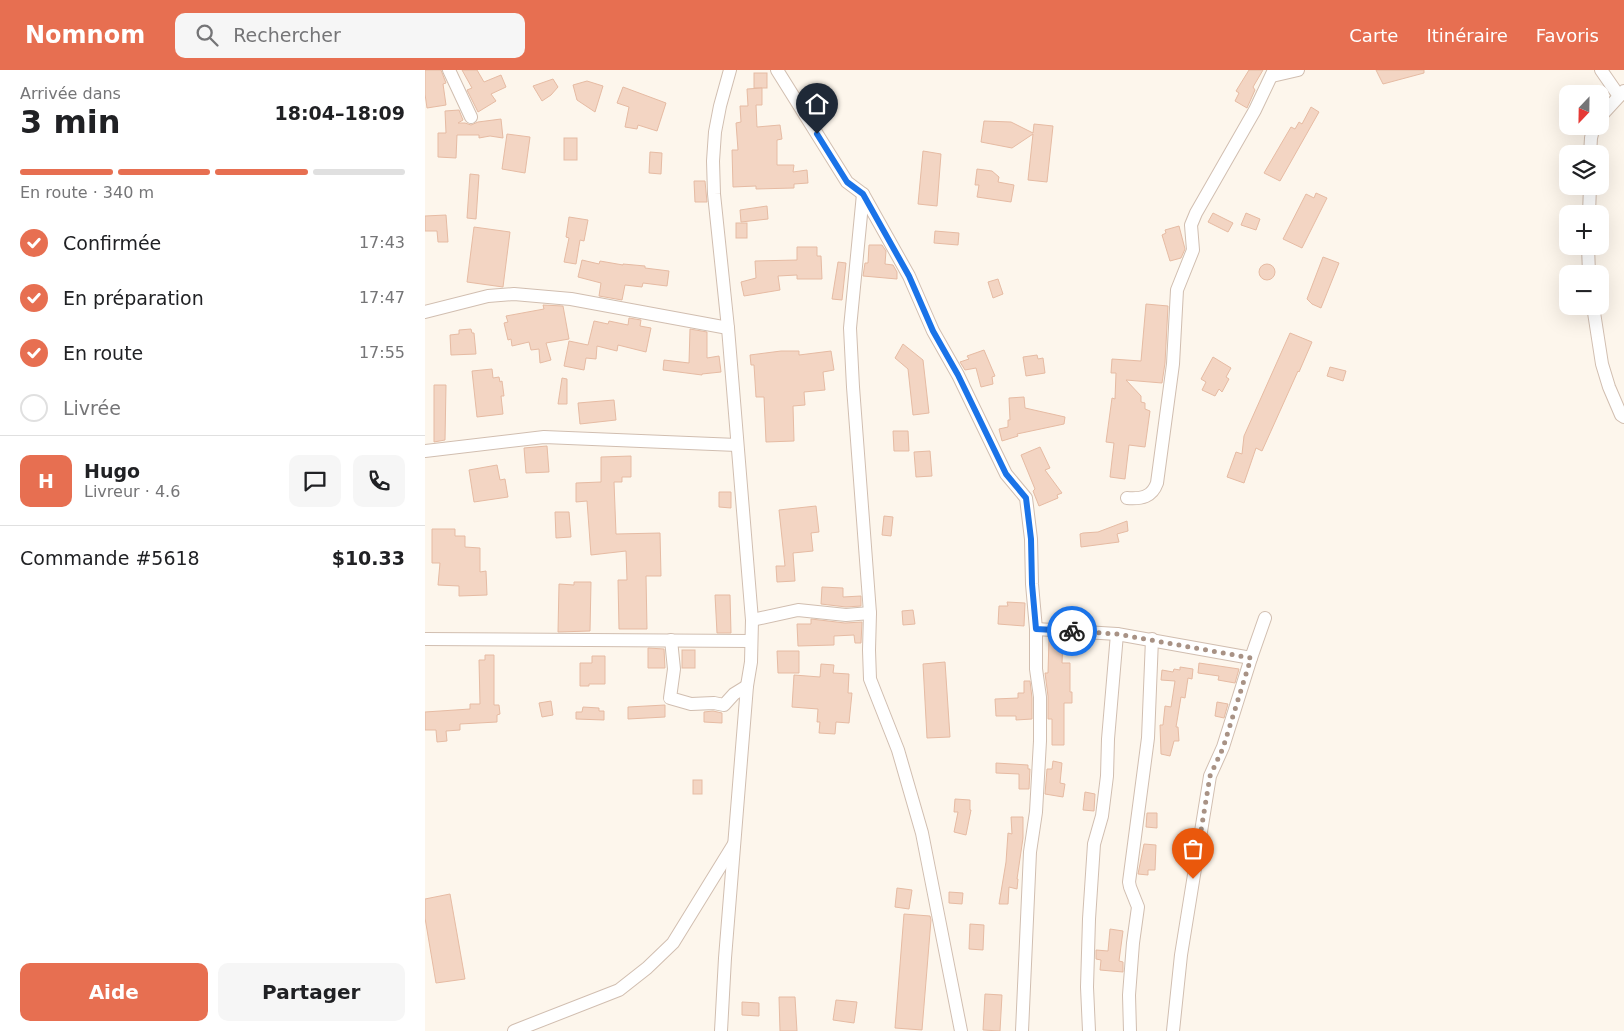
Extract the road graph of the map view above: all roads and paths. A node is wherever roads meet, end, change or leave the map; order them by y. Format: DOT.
graph roads {
  1 [pos="449,70"];
  2 [pos="730,70"];
  3 [pos="777,70"];
  4 [pos="1298,70"];
  5 [pos="1601,70"];
  6 [pos="1273,73"];
  7 [pos="1621,94"];
  8 [pos="1609,107"];
  9 [pos="471,117"];
  10 [pos="863,194"];
  11 [pos="425,312"];
  12 [pos="1594,315"];
  13 [pos="728,328"];
  14 [pos="1624,417"];
  15 [pos="737,444"];
  16 [pos="425,451"];
  17 [pos="1127,498"];
  18 [pos="870,613"];
  19 [pos="1265,618"];
  20 [pos="752,620"];
  21 [pos="1036,629"];
  22 [pos="1117,634"];
  23 [pos="425,639"];
  24 [pos="1152,639"];
  25 [pos="671,640"];
  26 [pos="751,641"];
  27 [pos="1251,658"];
  28 [pos="747,686"];
  29 [pos="735,842"];
  30 [pos="514,1031"];
  31 [pos="721,1031"];
  32 [pos="961,1031"];
  33 [pos="1022,1031"];
  34 [pos="1089,1031"];
  35 [pos="1131,1031"];
  36 [pos="1173,1031"];
  1 -- 9 [label="street"];
  2 -- 13 [label="street"];
  3 -- 10 [label="street"];
  4 -- 6 [label="street"];
  5 -- 7 [label="street"];
  6 -- 17 [label="street"];
  7 -- 8 [label="street"];
  10 -- 18 [label="street"];
  10 -- 21 [label="street"];
  11 -- 13 [label="street"];
  12 -- 14 [label="street"];
  13 -- 15 [label="street"];
  15 -- 16 [label="street"];
  15 -- 20 [label="street"];
  18 -- 20 [label="street"];
  18 -- 32 [label="street"];
  19 -- 27 [label="street"];
  20 -- 26 [label="street"];
  21 -- 22 [label="street"];
  21 -- 33 [label="street"];
  22 -- 24 [label="street"];
  22 -- 34 [label="street"];
  23 -- 25 [label="street"];
  24 -- 27 [label="street"];
  24 -- 35 [label="street"];
  25 -- 26 [label="street"];
  25 -- 28 [label="street"];
  26 -- 28 [label="street"];
  27 -- 36 [label="street"];
  28 -- 29 [label="street"];
  29 -- 30 [label="street"];
  29 -- 31 [label="street"];
}
